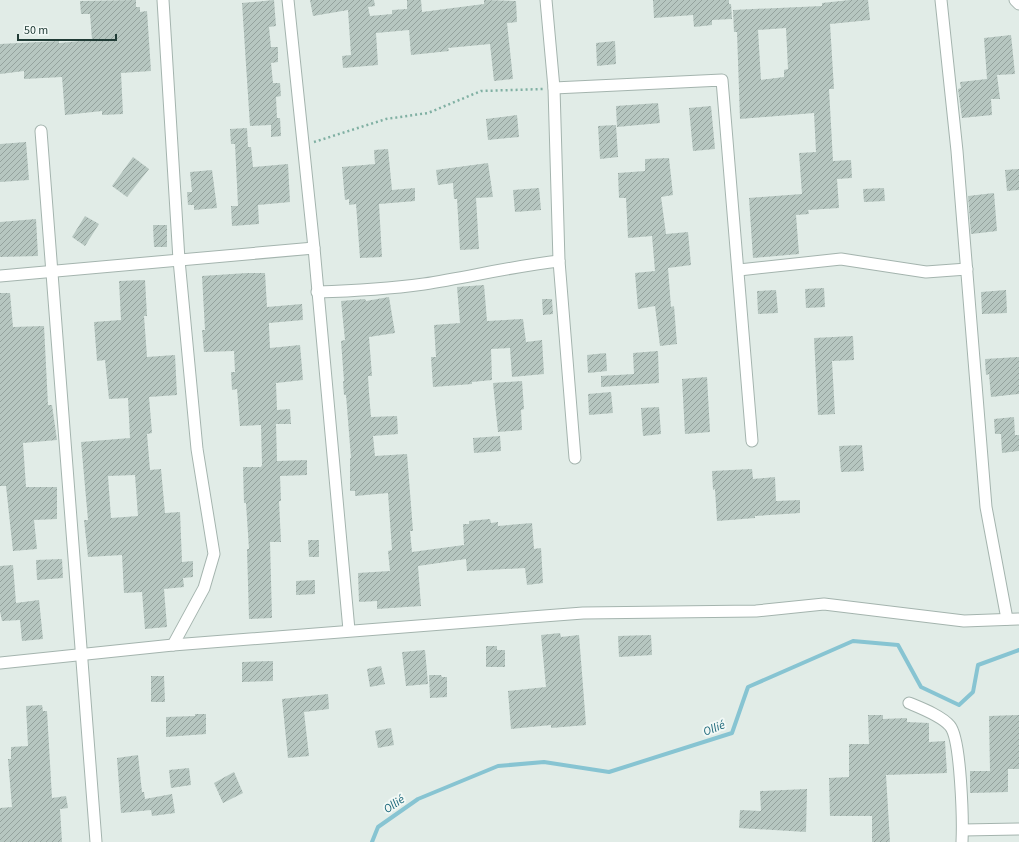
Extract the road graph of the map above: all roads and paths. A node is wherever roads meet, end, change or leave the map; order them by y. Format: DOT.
graph roads {
  1 [pos="163,0"];
  2 [pos="288,0"];
  3 [pos="546,0"];
  4 [pos="941,0"];
  5 [pos="1015,0"];
  6 [pos="1019,4"];
  7 [pos="554,88"];
  8 [pos="41,132"];
  9 [pos="302,146"];
  10 [pos="314,248"];
  11 [pos="179,260"];
  12 [pos="559,261"];
  13 [pos="967,269"];
  14 [pos="739,270"];
  15 [pos="53,271"];
  16 [pos="0,276"];
  17 [pos="317,292"];
  18 [pos="752,441"];
  19 [pos="575,458"];
  20 [pos="1007,619"];
  21 [pos="1019,619"];
  22 [pos="349,630"];
  23 [pos="173,645"];
  24 [pos="80,656"];
  25 [pos="0,663"];
  26 [pos="909,703"];
  27 [pos="1019,829"];
  28 [pos="963,830"];
  29 [pos="96,842"];
  30 [pos="962,842"];
  1 -- 11 [label="street"];
  2 -- 9 [label="street"];
  3 -- 7 [label="street"];
  4 -- 13 [label="street"];
  5 -- 6 [label="street"];
  7 -- 9 [label="path"];
  7 -- 12 [label="street"];
  7 -- 14 [label="street"];
  8 -- 15 [label="street"];
  9 -- 10 [label="street"];
  10 -- 11 [label="street"];
  10 -- 17 [label="street"];
  11 -- 15 [label="street"];
  11 -- 23 [label="street"];
  12 -- 17 [label="street"];
  12 -- 19 [label="street"];
  13 -- 14 [label="street"];
  13 -- 20 [label="street"];
  14 -- 18 [label="street"];
  15 -- 16 [label="street"];
  15 -- 24 [label="street"];
  17 -- 22 [label="street"];
  20 -- 21 [label="street"];
  20 -- 22 [label="street"];
  22 -- 23 [label="street"];
  23 -- 24 [label="street"];
  24 -- 25 [label="street"];
  24 -- 29 [label="street"];
  26 -- 28 [label="street"];
  27 -- 28 [label="street"];
  28 -- 30 [label="street"];
}
